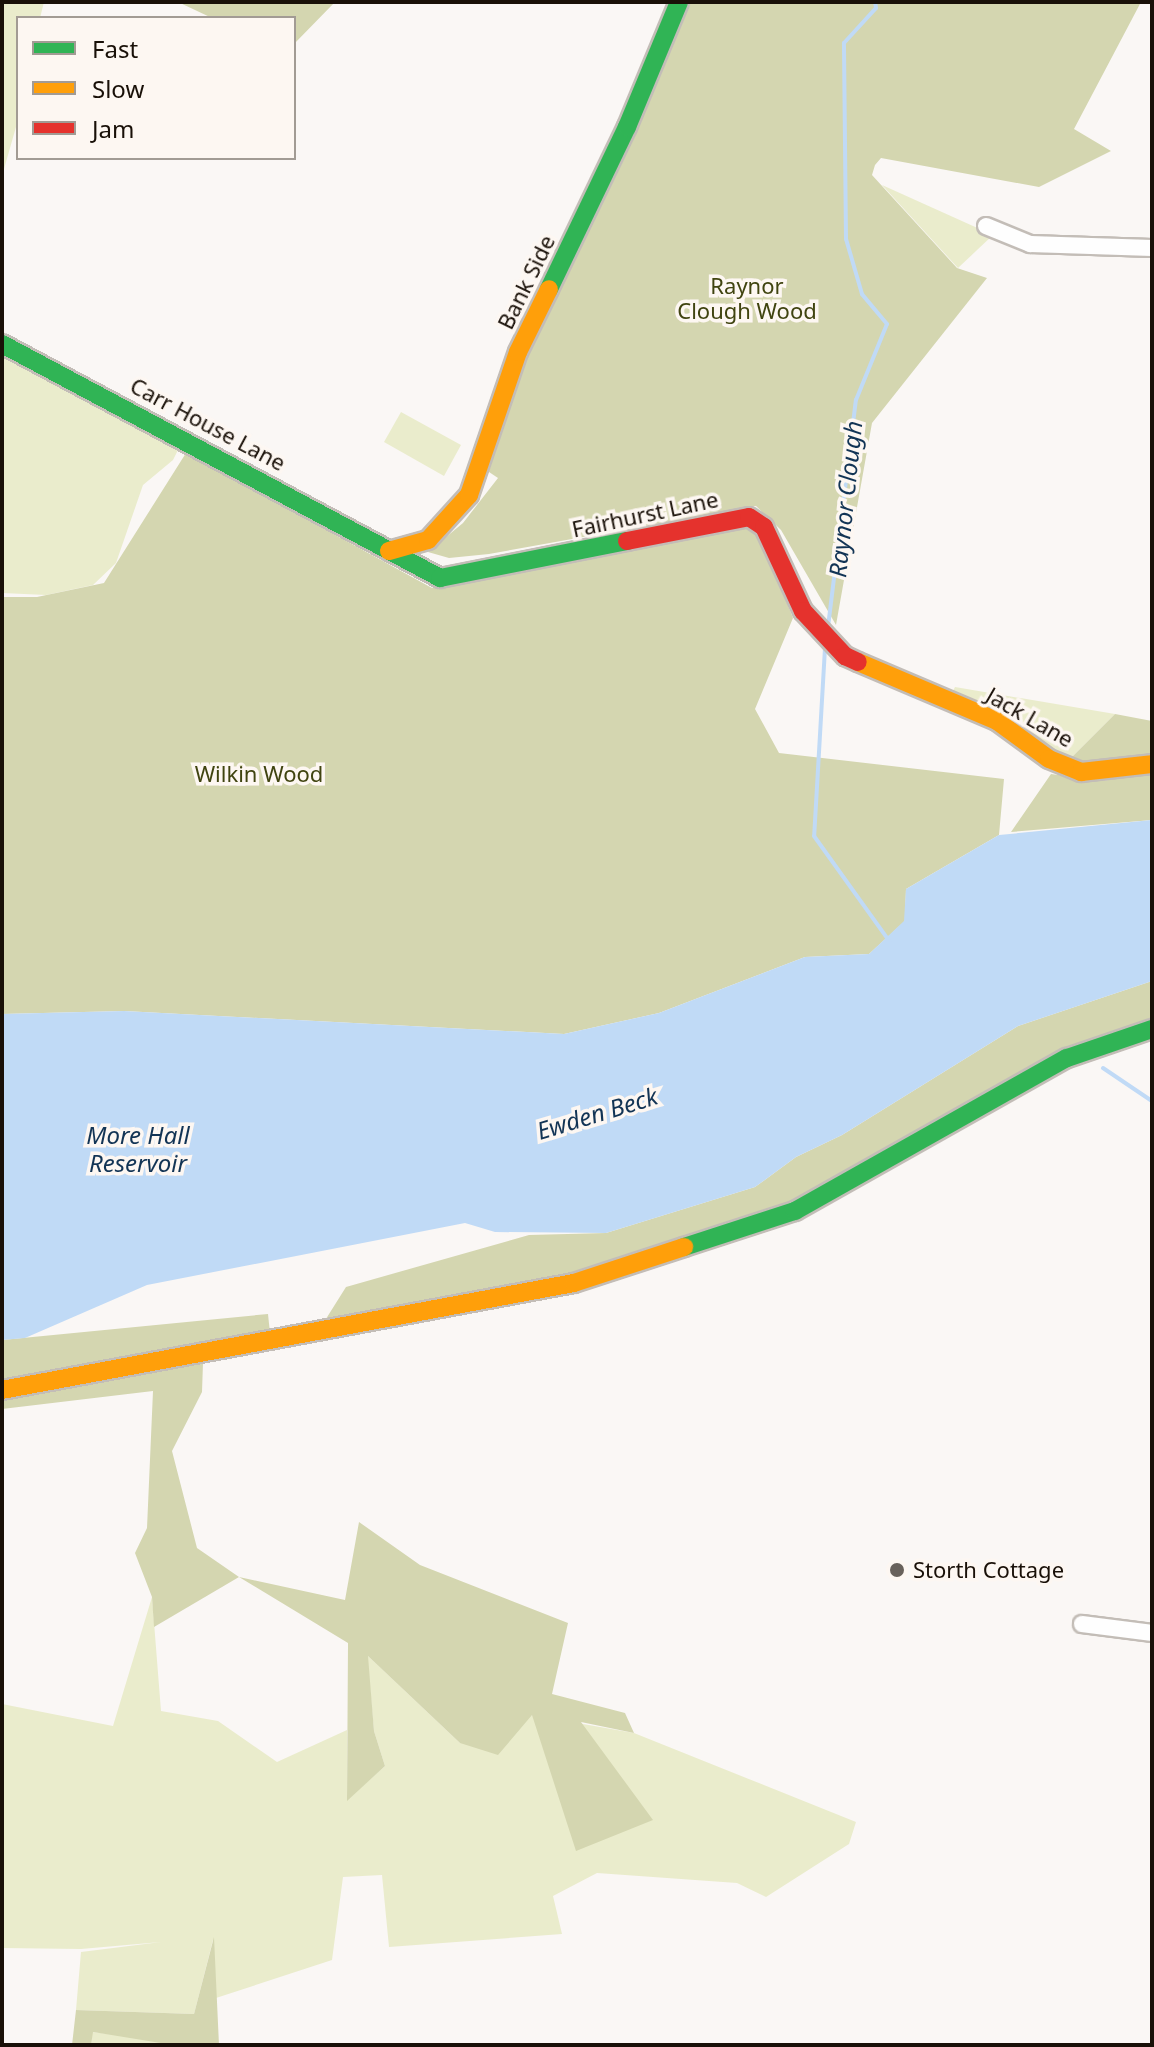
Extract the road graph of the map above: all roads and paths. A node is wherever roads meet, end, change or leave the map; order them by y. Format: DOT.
graph roads {
  1 [pos="679,2"];
  2 [pos="986,226"];
  3 [pos="1152,248"];
  4 [pos="2,344"];
  5 [pos="389,551"];
  6 [pos="837,650"];
  7 [pos="1152,764"];
  8 [pos="1152,1029"];
  9 [pos="2,1390"];
  10 [pos="1082,1624"];
  11 [pos="1152,1633"];
  1 -- 5 [label="street, Bank Side"];
  2 -- 3 [label="street"];
  4 -- 5 [label="street, Carr House Lane"];
  5 -- 6 [label="street, Fairhurst Lane"];
  6 -- 7 [label="street, Jack Lane"];
  8 -- 9 [label="street"];
  10 -- 11 [label="street"];
}
